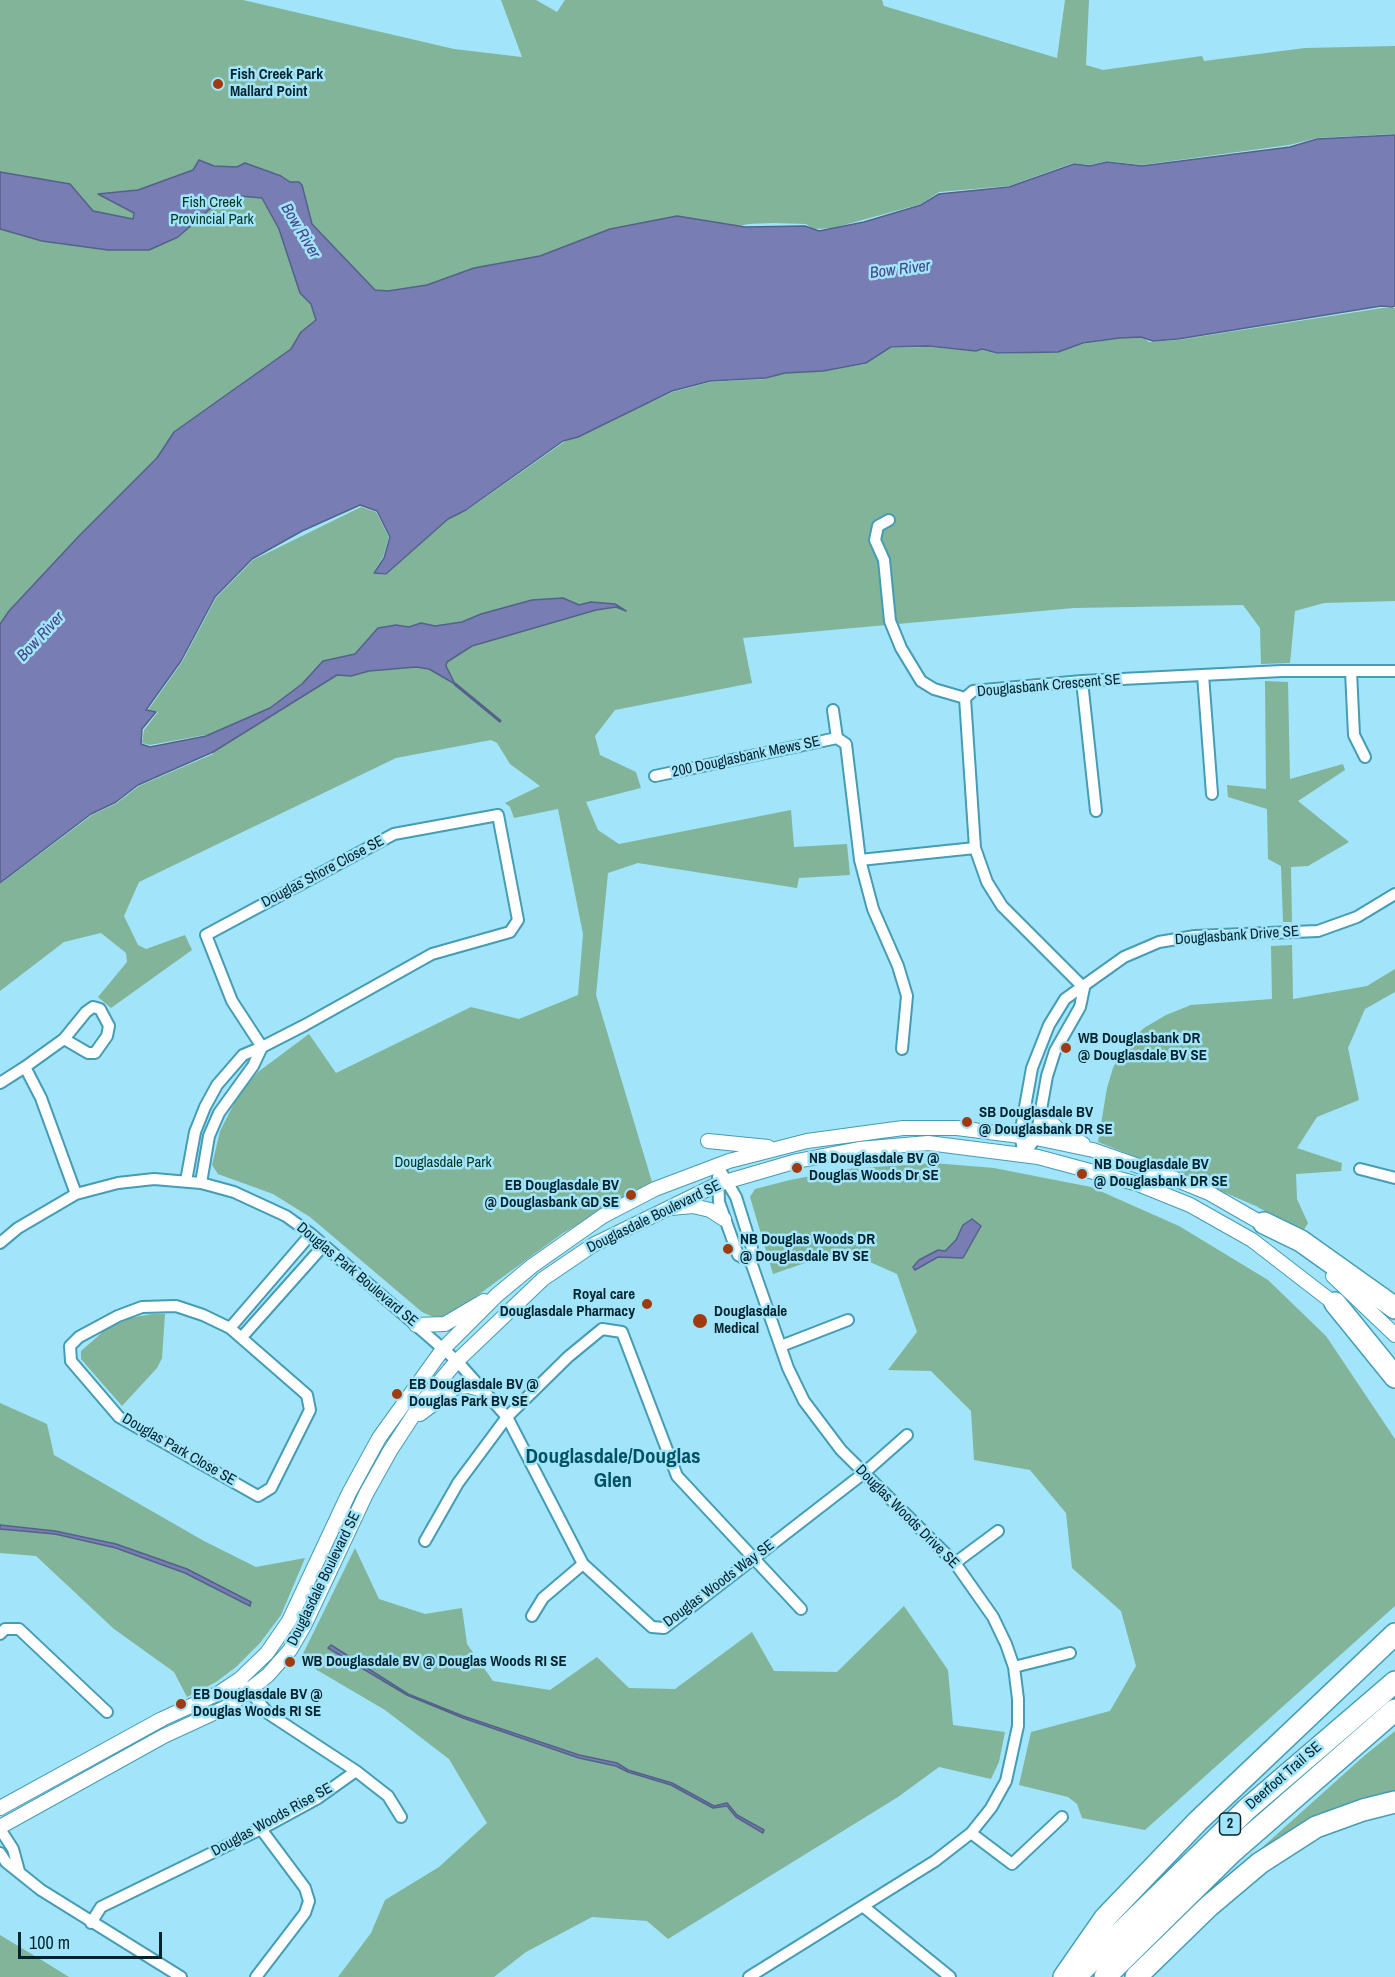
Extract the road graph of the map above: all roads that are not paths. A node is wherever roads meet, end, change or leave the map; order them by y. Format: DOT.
graph roads {
  1 [pos="889,520"];
  2 [pos="1395,670"];
  3 [pos="1351,671"];
  4 [pos="1203,675"];
  5 [pos="1082,681"];
  6 [pos="965,698"];
  7 [pos="833,710"];
  8 [pos="837,738"];
  9 [pos="1365,758"];
  10 [pos="655,776"];
  11 [pos="1212,794"];
  12 [pos="1096,811"];
  13 [pos="975,848"];
  14 [pos="860,860"];
  15 [pos="1395,894"];
  16 [pos="1084,988"];
  17 [pos="64,1039"];
  18 [pos="262,1047"];
  19 [pos="902,1049"];
  20 [pos="25,1067"];
  21 [pos="0,1083"];
  22 [pos="1040,1113"];
  23 [pos="1020,1136"];
  24 [pos="1036,1138"];
  25 [pos="708,1141"];
  26 [pos="777,1148"];
  27 [pos="1093,1150"];
  28 [pos="1024,1154"];
  29 [pos="717,1165"];
  30 [pos="1360,1169"];
  31 [pos="1395,1179"];
  32 [pos="186,1181"];
  33 [pos="722,1182"];
  34 [pos="201,1183"];
  35 [pos="76,1194"];
  36 [pos="663,1209"];
  37 [pos="724,1219"];
  38 [pos="1264,1223"];
  39 [pos="311,1234"];
  40 [pos="0,1243"];
  41 [pos="324,1245"];
  42 [pos="751,1262"];
  43 [pos="497,1295"];
  44 [pos="1335,1303"];
  45 [pos="1395,1308"];
  46 [pos="848,1320"];
  47 [pos="416,1325"];
  48 [pos="230,1328"];
  49 [pos="1395,1335"];
  50 [pos="242,1337"];
  51 [pos="781,1346"];
  52 [pos="443,1349"];
  53 [pos="457,1361"];
  54 [pos="1395,1362"];
  55 [pos="1395,1377"];
  56 [pos="483,1390"];
  57 [pos="507,1418"];
  58 [pos="409,1422"];
  59 [pos="907,1436"];
  60 [pos="864,1473"];
  61 [pos="998,1531"];
  62 [pos="426,1540"];
  63 [pos="754,1558"];
  64 [pos="955,1563"];
  65 [pos="583,1564"];
  66 [pos="801,1609"];
  67 [pos="532,1616"];
  68 [pos="0,1634"];
  69 [pos="1395,1634"];
  70 [pos="1070,1653"];
  71 [pos="1014,1668"];
  72 [pos="1395,1674"];
  73 [pos="240,1679"];
  74 [pos="1395,1682"];
  75 [pos="249,1691"];
  76 [pos="1366,1705"];
  77 [pos="1395,1710"];
  78 [pos="107,1712"];
  79 [pos="356,1771"];
  80 [pos="1395,1802"];
  81 [pos="0,1808"];
  82 [pos="401,1817"];
  83 [pos="1062,1817"];
  84 [pos="0,1828"];
  85 [pos="261,1829"];
  86 [pos="971,1833"];
  87 [pos="0,1853"];
  88 [pos="19,1871"];
  89 [pos="864,1907"];
  90 [pos="91,1923"];
  91 [pos="764,1973"];
  92 [pos="181,1977"];
  93 [pos="256,1977"];
  94 [pos="749,1977"];
  95 [pos="950,1977"];
  96 [pos="1064,1977"];
  97 [pos="1076,1977"];
  98 [pos="1105,1977"];
  99 [pos="1136,1977"];
  1 -- 6 [label="street"];
  2 -- 3 [label="street, Douglasbank Crescent SE"];
  3 -- 4 [label="street, Douglasbank Crescent SE"];
  3 -- 9 [label="street"];
  4 -- 5 [label="street, Douglasbank Crescent SE"];
  4 -- 11 [label="street"];
  5 -- 6 [label="street, Douglasbank Crescent SE"];
  5 -- 12 [label="street"];
  6 -- 13 [label="street, Douglasbank Crescent SE"];
  7 -- 8 [label="street, 200 Douglasbank Mews SE"];
  8 -- 10 [label="street, 200 Douglasbank Mews SE"];
  8 -- 14 [label="street, 200 Douglasbank Mews SE"];
  13 -- 14 [label="street"];
  13 -- 16 [label="street, Douglasbank Crescent SE"];
  14 -- 19 [label="street, 200 Douglasbank Mews SE"];
  15 -- 16 [label="street, Douglasbank Drive SE"];
  16 -- 22 [label="street"];
  16 -- 23 [label="street, Douglasbank Drive SE"];
  17 -- 17 [label="street"];
  17 -- 20 [label="street"];
  18 -- 18 [label="street, Douglas Shore Close SE"];
  18 -- 32 [label="street, Douglas Shore Close SE"];
  18 -- 34 [label="street"];
  20 -- 21 [label="street"];
  20 -- 35 [label="street"];
  22 -- 24 [label="street"];
  22 -- 27 [label="street"];
  23 -- 24 [label="street, Douglasdale Boulevard SE"];
  23 -- 26 [label="street, Douglasdale Boulevard SE"];
  23 -- 28 [label="street, Douglasbank Drive SE"];
  24 -- 27 [label="street, Douglasdale Boulevard SE"];
  24 -- 28 [label="street"];
  25 -- 26 [label="street"];
  26 -- 29 [label="street, Douglasdale Boulevard SE"];
  27 -- 38 [label="street, Douglasdale Boulevard SE"];
  28 -- 33 [label="street, Douglasdale Boulevard SE"];
  28 -- 44 [label="street, Douglasdale Boulevard SE"];
  29 -- 33 [label="street, Douglas Woods Drive SE"];
  29 -- 43 [label="street, Douglasdale Boulevard SE"];
  30 -- 31 [label="street"];
  32 -- 34 [label="street, Douglas Park Boulevard SE"];
  32 -- 35 [label="street, Douglas Park Boulevard SE"];
  33 -- 36 [label="street, Douglasdale Boulevard SE"];
  33 -- 37 [label="street, Douglas Woods Drive SE"];
  33 -- 42 [label="street, Douglas Woods Drive SE"];
  34 -- 39 [label="street, Douglas Park Boulevard SE"];
  35 -- 40 [label="street, Douglas Park Boulevard SE"];
  36 -- 37 [label="street"];
  36 -- 53 [label="street, Douglasdale Boulevard SE"];
  37 -- 42 [label="street, Douglas Woods Drive SE"];
  38 -- 45 [label="highway"];
  38 -- 49 [label="street, Douglasdale Boulevard SE"];
  39 -- 41 [label="street, Douglas Park Boulevard SE"];
  39 -- 48 [label="street"];
  41 -- 47 [label="street, Douglas Park Boulevard SE"];
  41 -- 50 [label="street"];
  42 -- 51 [label="street, Douglas Woods Drive SE"];
  43 -- 47 [label="street"];
  43 -- 52 [label="street, Douglasdale Boulevard SE"];
  44 -- 54 [label="street, Douglasdale Boulevard SE"];
  44 -- 55 [label="highway"];
  46 -- 51 [label="street"];
  47 -- 52 [label="street, Douglas Park Boulevard SE"];
  48 -- 50 [label="street, Douglas Park Close SE"];
  48 -- 50 [label="street, Douglas Park Close SE"];
  51 -- 60 [label="street, Douglas Woods Drive SE"];
  52 -- 53 [label="street, Douglas Woods Way SE"];
  52 -- 73 [label="street, Douglasdale Boulevard SE"];
  53 -- 56 [label="street, Douglas Woods Way SE"];
  53 -- 58 [label="street, Douglasdale Boulevard SE"];
  56 -- 57 [label="street, Douglas Woods Way SE"];
  56 -- 58 [label="street"];
  57 -- 62 [label="street"];
  57 -- 63 [label="street"];
  57 -- 65 [label="street, Douglas Woods Way SE"];
  58 -- 75 [label="street, Douglasdale Boulevard SE"];
  59 -- 60 [label="street, Douglas Woods Way SE"];
  60 -- 63 [label="street, Douglas Woods Way SE"];
  60 -- 64 [label="street, Douglas Woods Drive SE"];
  61 -- 64 [label="street"];
  63 -- 65 [label="street, Douglas Woods Way SE"];
  63 -- 66 [label="street"];
  64 -- 71 [label="street, Douglas Woods Drive SE"];
  65 -- 67 [label="street"];
  68 -- 78 [label="street"];
  69 -- 96 [label="highway"];
  70 -- 71 [label="street"];
  71 -- 86 [label="street, Douglas Woods Drive SE"];
  72 -- 76 [label="highway"];
  73 -- 75 [label="street"];
  73 -- 81 [label="street, Douglasdale Boulevard SE"];
  74 -- 76 [label="highway, Deerfoot Trail SE / 2"];
  75 -- 79 [label="street"];
  75 -- 84 [label="street, Douglasdale Boulevard SE"];
  76 -- 97 [label="highway, Deerfoot Trail SE / 2"];
  77 -- 98 [label="highway, Deerfoot Trail SE / 2"];
  79 -- 82 [label="street"];
  79 -- 85 [label="street, Douglas Woods Rise SE"];
  80 -- 99 [label="highway"];
  83 -- 86 [label="street"];
  84 -- 88 [label="street"];
  85 -- 90 [label="street, Douglas Woods Rise SE"];
  85 -- 93 [label="street"];
  86 -- 89 [label="street, Douglas Woods Drive SE"];
  87 -- 88 [label="street"];
  88 -- 90 [label="street"];
  89 -- 91 [label="street, Douglas Woods Drive SE"];
  89 -- 95 [label="street"];
  90 -- 92 [label="street"];
  91 -- 94 [label="street, Douglas Woods Drive SE"];
}
